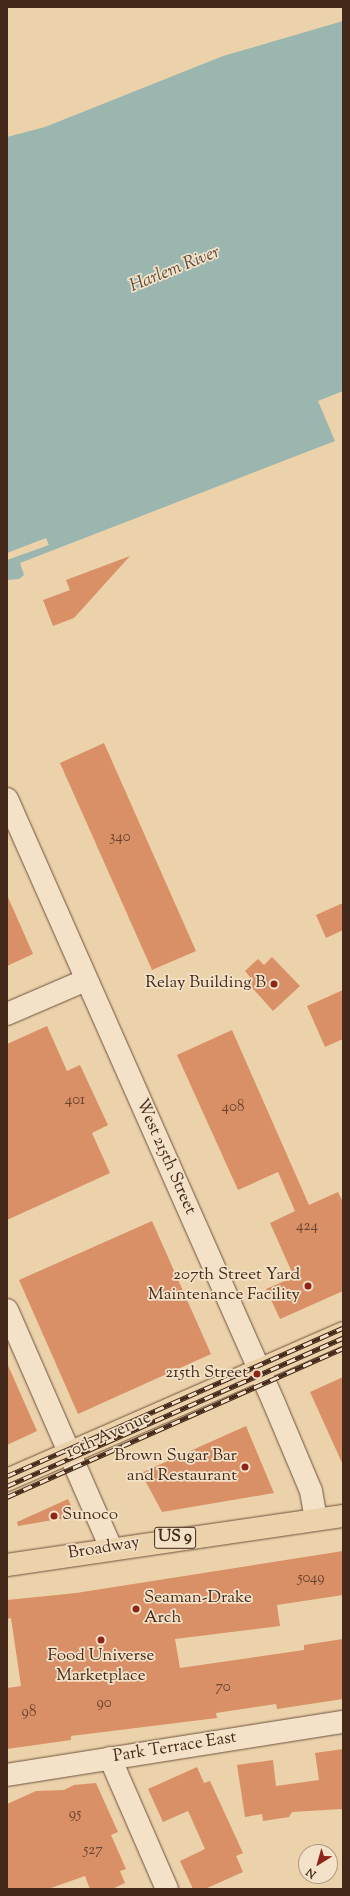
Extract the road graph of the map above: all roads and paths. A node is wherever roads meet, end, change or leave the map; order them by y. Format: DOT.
graph roads {
  1 [pos="7,799"];
  2 [pos="86,980"];
  3 [pos="7,1014"];
  4 [pos="7,1310"];
  5 [pos="343,1333"];
  6 [pos="259,1369"];
  7 [pos="71,1454"];
  8 [pos="7,1480"];
  9 [pos="343,1516"];
  10 [pos="316,1518"];
  11 [pos="111,1548"];
  12 [pos="7,1565"];
  13 [pos="343,1722"];
  14 [pos="110,1758"];
  15 [pos="7,1775"];
  16 [pos="167,1889"];
  1 -- 2 [label="street, West 215th Street"];
  2 -- 3 [label="street"];
  2 -- 6 [label="street, West 215th Street"];
  4 -- 7 [label="street"];
  5 -- 6 [label="main road, 10th Avenue"];
  6 -- 7 [label="main road, 10th Avenue"];
  6 -- 10 [label="street, West 215th Street"];
  7 -- 8 [label="main road, 10th Avenue"];
  7 -- 11 [label="street"];
  9 -- 10 [label="main road, Broadway / US 9"];
  10 -- 11 [label="main road, Broadway / US 9"];
  11 -- 12 [label="main road, Broadway / US 9"];
  13 -- 14 [label="street, Park Terrace East"];
  14 -- 15 [label="street, Park Terrace East"];
  14 -- 16 [label="street"];
}
